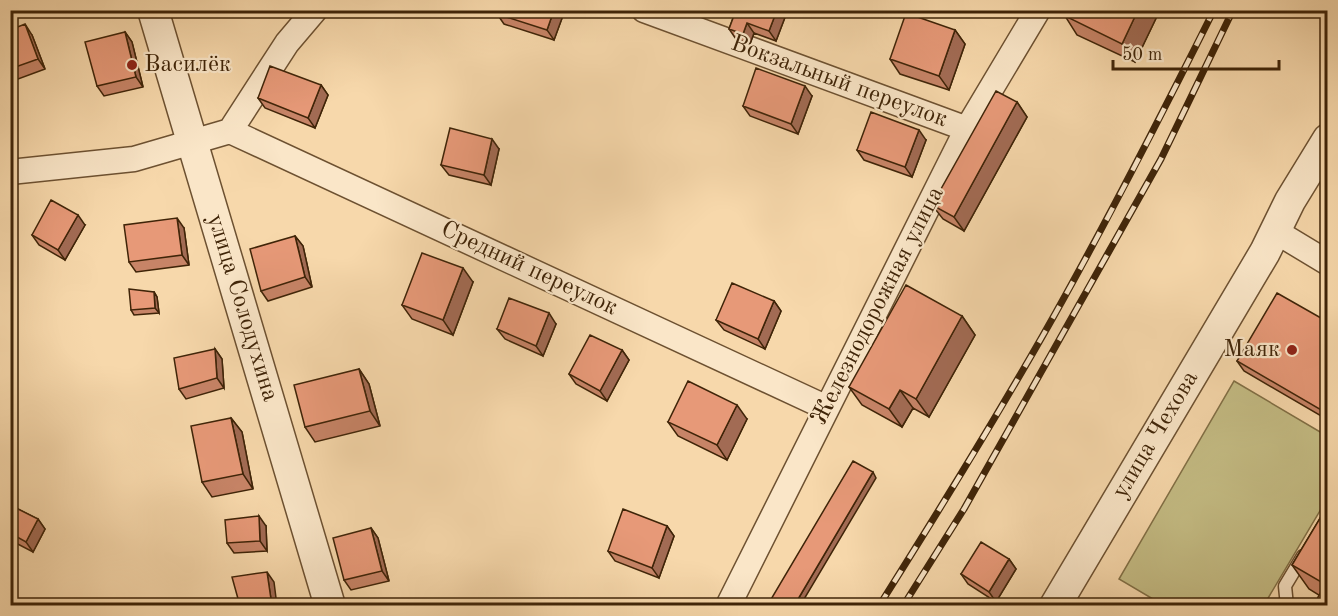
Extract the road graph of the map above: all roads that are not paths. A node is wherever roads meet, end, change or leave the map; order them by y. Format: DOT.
graph roads {
  1 [pos="153,10"];
  2 [pos="315,10"];
  3 [pos="644,10"];
  4 [pos="1038,10"];
  5 [pos="967,129"];
  6 [pos="230,131"];
  7 [pos="1328,139"];
  8 [pos="192,142"];
  9 [pos="10,172"];
  10 [pos="1275,231"];
  11 [pos="1328,263"];
  12 [pos="827,408"];
  13 [pos="1312,541"];
  14 [pos="1062,601"];
  15 [pos="330,606"];
  16 [pos="728,606"];
  17 [pos="1287,606"];
  1 -- 8 [label="street, улица Солодухина"];
  2 -- 6 [label="street"];
  3 -- 5 [label="street, Вокзальный переулок"];
  4 -- 5 [label="street, Железнодорожная улица"];
  5 -- 12 [label="street, Железнодорожная улица"];
  6 -- 8 [label="street"];
  6 -- 12 [label="street, Средний переулок"];
  7 -- 10 [label="street, улица Чехова"];
  8 -- 9 [label="street"];
  8 -- 15 [label="street, улица Солодухина"];
  10 -- 11 [label="street"];
  10 -- 14 [label="street, улица Чехова"];
  12 -- 16 [label="street, Железнодорожная улица"];
  13 -- 17 [label="lane"];
}
